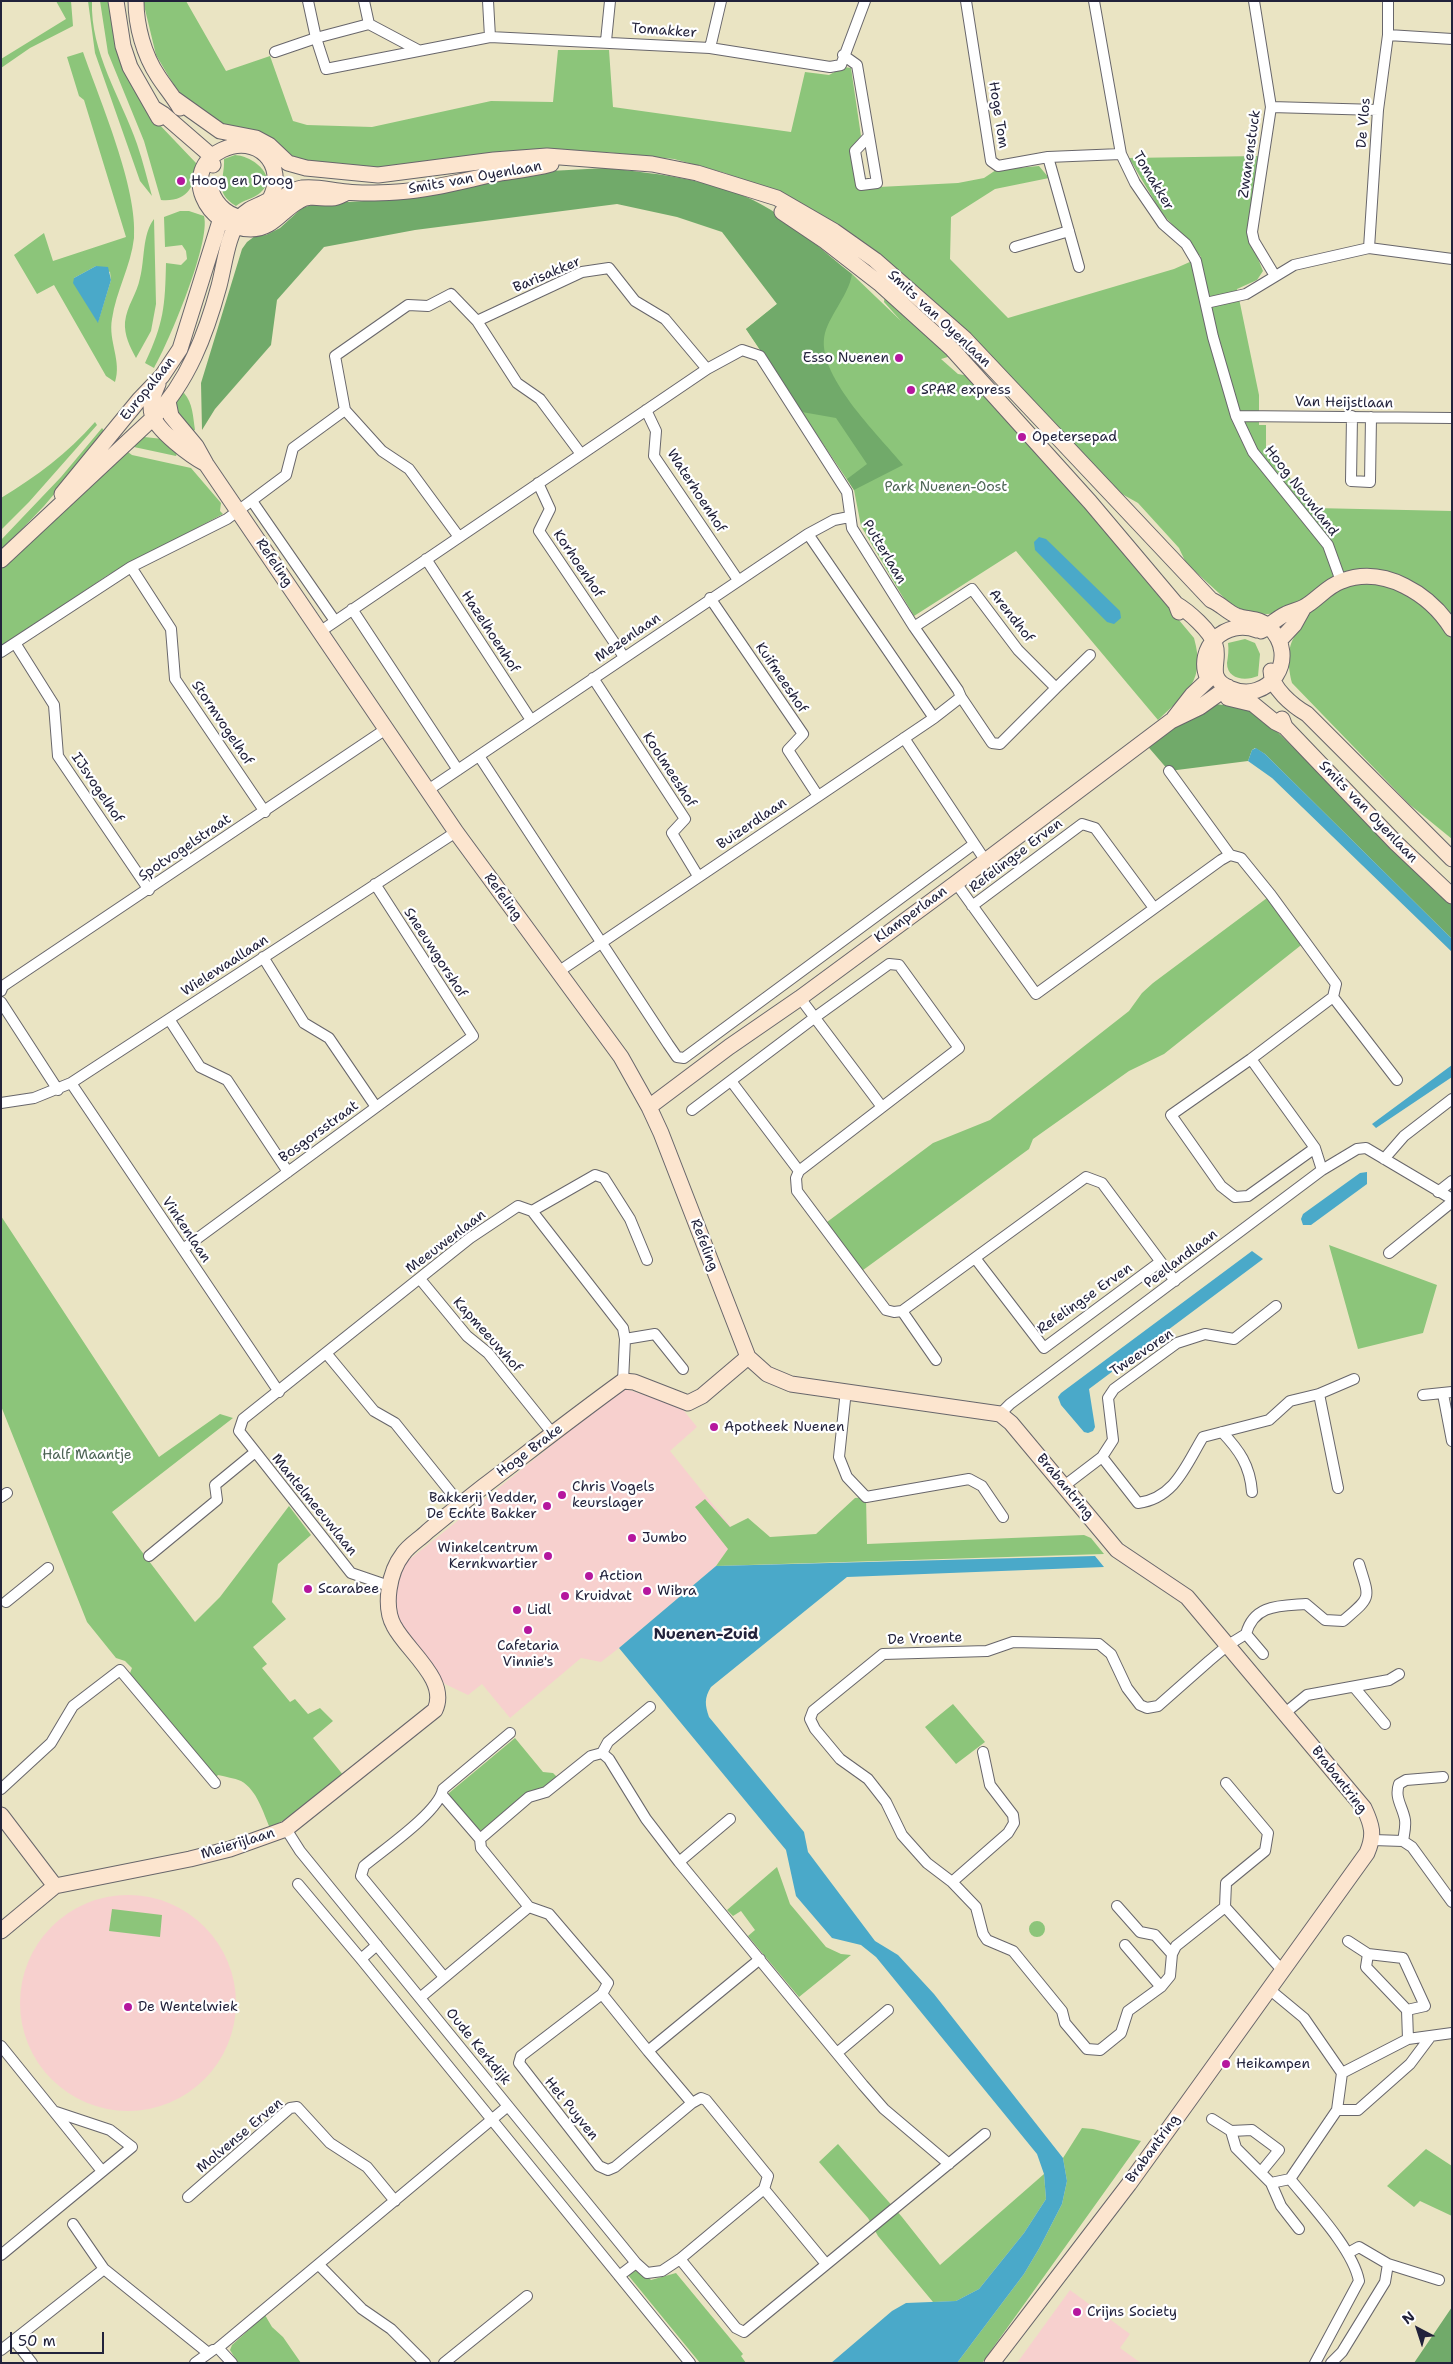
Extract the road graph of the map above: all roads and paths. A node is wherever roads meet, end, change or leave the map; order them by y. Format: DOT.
graph roads {
  1 [pos="116,1"];
  2 [pos="136,1"];
  3 [pos="308,1"];
  4 [pos="364,1"];
  5 [pos="488,1"];
  6 [pos="610,1"];
  7 [pos="721,1"];
  8 [pos="865,1"];
  9 [pos="966,1"];
  10 [pos="1094,1"];
  11 [pos="1254,1"];
  12 [pos="1388,1"];
  13 [pos="369,24"];
  14 [pos="1388,35"];
  15 [pos="490,37"];
  16 [pos="316,38"];
  17 [pos="1452,39"];
  18 [pos="606,41"];
  19 [pos="710,48"];
  20 [pos="418,50"];
  21 [pos="275,52"];
  22 [pos="843,55"];
  23 [pos="1271,107"];
  24 [pos="1378,110"];
  25 [pos="869,136"];
  26 [pos="232,141"];
  27 [pos="1120,154"];
  28 [pos="1048,157"];
  29 [pos="572,159"];
  30 [pos="208,161"];
  31 [pos="281,164"];
  32 [pos="740,186"];
  33 [pos="220,221"];
  34 [pos="240,225"];
  35 [pos="1069,231"];
  36 [pos="1015,247"];
  37 [pos="1369,248"];
  38 [pos="1452,259"];
  39 [pos="1079,267"];
  40 [pos="1276,276"];
  41 [pos="1206,303"];
  42 [pos="477,321"];
  43 [pos="707,369"];
  44 [pos="162,376"];
  45 [pos="168,401"];
  46 [pos="345,410"];
  47 [pos="646,410"];
  48 [pos="1236,416"];
  49 [pos="1352,416"];
  50 [pos="1371,417"];
  51 [pos="153,418"];
  52 [pos="1452,418"];
  53 [pos="581,454"];
  54 [pos="206,464"];
  55 [pos="538,483"];
  56 [pos="252,501"];
  57 [pos="239,511"];
  58 [pos="51,512"];
  59 [pos="849,517"];
  60 [pos="808,534"];
  61 [pos="459,537"];
  62 [pos="426,559"];
  63 [pos="1,560"];
  64 [pos="131,567"];
  65 [pos="738,580"];
  66 [pos="1341,581"];
  67 [pos="710,598"];
  68 [pos="1304,607"];
  69 [pos="352,609"];
  70 [pos="335,621"];
  71 [pos="1235,622"];
  72 [pos="914,627"];
  73 [pos="1264,629"];
  74 [pos="1452,629"];
  75 [pos="321,631"];
  76 [pos="1280,640"];
  77 [pos="15,643"];
  78 [pos="1210,644"];
  79 [pos="1,652"];
  80 [pos="1090,655"];
  81 [pos="624,657"];
  82 [pos="1275,677"];
  83 [pos="593,678"];
  84 [pos="1208,680"];
  85 [pos="1056,688"];
  86 [pos="1224,691"];
  87 [pos="961,697"];
  88 [pos="1254,698"];
  89 [pos="934,718"];
  90 [pos="531,720"];
  91 [pos="1171,721"];
  92 [pos="386,729"];
  93 [pos="904,738"];
  94 [pos="479,756"];
  95 [pos="458,770"];
  96 [pos="1169,771"];
  97 [pos="428,790"];
  98 [pos="818,796"];
  99 [pos="265,812"];
  100 [pos="456,832"];
  101 [pos="974,844"];
  102 [pos="1230,855"];
  103 [pos="1452,859"];
  104 [pos="985,860"];
  105 [pos="698,876"];
  106 [pos="956,882"];
  107 [pos="375,884"];
  108 [pos="149,890"];
  109 [pos="1452,896"];
  110 [pos="972,906"];
  111 [pos="1154,908"];
  112 [pos="601,943"];
  113 [pos="263,957"];
  114 [pos="558,972"];
  115 [pos="1,991"];
  116 [pos="1333,997"];
  117 [pos="800,998"];
  118 [pos="1,1002"];
  119 [pos="814,1018"];
  120 [pos="169,1019"];
  121 [pos="472,1036"];
  122 [pos="1251,1059"];
  123 [pos="1397,1080"];
  124 [pos="731,1081"];
  125 [pos="71,1083"];
  126 [pos="58,1090"];
  127 [pos="1452,1099"];
  128 [pos="1,1103"];
  129 [pos="376,1107"];
  130 [pos="882,1107"];
  131 [pos="649,1108"];
  132 [pos="692,1110"];
  133 [pos="1315,1148"];
  134 [pos="1384,1159"];
  135 [pos="1322,1170"];
  136 [pos="799,1171"];
  137 [pos="288,1172"];
  138 [pos="1452,1181"];
  139 [pos="1438,1192"];
  140 [pos="1452,1200"];
  141 [pos="532,1211"];
  142 [pos="183,1249"];
  143 [pos="1389,1253"];
  144 [pos="975,1258"];
  145 [pos="646,1260"];
  146 [pos="1160,1262"];
  147 [pos="420,1279"];
  148 [pos="1175,1281"];
  149 [pos="1276,1306"];
  150 [pos="902,1311"];
  151 [pos="625,1340"];
  152 [pos="326,1353"];
  153 [pos="748,1357"];
  154 [pos="936,1360"];
  155 [pos="683,1369"];
  156 [pos="1354,1379"];
  157 [pos="623,1380"];
  158 [pos="846,1390"];
  159 [pos="279,1392"];
  160 [pos="1447,1393"];
  161 [pos="1319,1394"];
  162 [pos="1423,1395"];
  163 [pos="1000,1414"];
  164 [pos="243,1419"];
  165 [pos="1222,1432"];
  166 [pos="553,1434"];
  167 [pos="1452,1441"];
  168 [pos="254,1452"];
  169 [pos="1102,1457"];
  170 [pos="1064,1486"];
  171 [pos="1338,1488"];
  172 [pos="1252,1492"];
  173 [pos="460,1504"];
  174 [pos="1003,1517"];
  175 [pos="149,1556"];
  176 [pos="1359,1564"];
  177 [pos="48,1568"];
  178 [pos="389,1586"];
  179 [pos="3,1601"];
  180 [pos="1246,1634"];
  181 [pos="1228,1645"];
  182 [pos="1263,1654"];
  183 [pos="1399,1674"];
  184 [pos="1354,1687"];
  185 [pos="439,1695"];
  186 [pos="650,1707"];
  187 [pos="1285,1713"];
  188 [pos="1385,1724"];
  189 [pos="510,1733"];
  190 [pos="983,1752"];
  191 [pos="602,1753"];
  192 [pos="1443,1777"];
  193 [pos="215,1783"];
  194 [pos="1226,1783"];
  195 [pos="1,1789"];
  196 [pos="442,1795"];
  197 [pos="2,1817"];
  198 [pos="730,1819"];
  199 [pos="286,1829"];
  200 [pos="480,1839"];
  201 [pos="1373,1840"];
  202 [pos="1403,1840"];
  203 [pos="679,1862"];
  204 [pos="952,1882"];
  205 [pos="298,1884"];
  206 [pos="55,1886"];
  207 [pos="1452,1902"];
  208 [pos="1117,1906"];
  209 [pos="530,1907"];
  210 [pos="1225,1907"];
  211 [pos="1,1931"];
  212 [pos="1348,1940"];
  213 [pos="377,1945"];
  214 [pos="1125,1945"];
  215 [pos="1172,1954"];
  216 [pos="1368,1954"];
  217 [pos="362,1959"];
  218 [pos="760,1959"];
  219 [pos="1282,1970"];
  220 [pos="444,1977"];
  221 [pos="1161,1988"];
  222 [pos="1269,1989"];
  223 [pos="602,1994"];
  224 [pos="421,1997"];
  225 [pos="888,2010"];
  226 [pos="1407,2010"];
  227 [pos="1452,2033"];
  228 [pos="1431,2036"];
  229 [pos="1408,2039"];
  230 [pos="1,2046"];
  231 [pos="648,2051"];
  232 [pos="837,2053"];
  233 [pos="1342,2073"];
  234 [pos="692,2103"];
  235 [pos="508,2106"];
  236 [pos="1337,2110"];
  237 [pos="56,2112"];
  238 [pos="1212,2119"];
  239 [pos="492,2120"];
  240 [pos="1231,2131"];
  241 [pos="985,2134"];
  242 [pos="949,2164"];
  243 [pos="102,2171"];
  244 [pos="1260,2172"];
  245 [pos="1290,2179"];
  246 [pos="1271,2183"];
  247 [pos="764,2189"];
  248 [pos="188,2197"];
  249 [pos="395,2201"];
  250 [pos="73,2224"];
  251 [pos="1299,2229"];
  252 [pos="1348,2253"];
  253 [pos="1,2255"];
  254 [pos="680,2259"];
  255 [pos="636,2263"];
  256 [pos="826,2264"];
  257 [pos="1388,2264"];
  258 [pos="318,2265"];
  259 [pos="104,2269"];
  260 [pos="619,2276"];
  261 [pos="1439,2280"];
  262 [pos="527,2296"];
  263 [pos="14,2340"];
  264 [pos="218,2348"];
  265 [pos="1,2350"];
  266 [pos="208,2352"];
  267 [pos="32,2363"];
  268 [pos="195,2363"];
  269 [pos="232,2363"];
  270 [pos="424,2363"];
  271 [pos="444,2363"];
  272 [pos="690,2363"];
  273 [pos="992,2363"];
  274 [pos="1315,2363"];
  275 [pos="1331,2363"];
  1 -- 30 [label="street"];
  2 -- 26 [label="street"];
  3 -- 16 [label="street"];
  4 -- 13 [label="street"];
  5 -- 15 [label="street"];
  6 -- 18 [label="street"];
  7 -- 19 [label="street"];
  8 -- 22 [label="street"];
  9 -- 28 [label="street, Hoge Tom"];
  10 -- 27 [label="street, Tomakker"];
  11 -- 23 [label="street, Zwanenstuck"];
  12 -- 14 [label="street, De Vlos"];
  13 -- 16 [label="street"];
  13 -- 20 [label="street"];
  14 -- 17 [label="street"];
  14 -- 24 [label="street, De Vlos"];
  15 -- 18 [label="street, Tomakker"];
  15 -- 20 [label="street, Tomakker"];
  16 -- 20 [label="street, Tomakker"];
  16 -- 21 [label="street"];
  18 -- 19 [label="street, Tomakker"];
  19 -- 22 [label="street, Tomakker"];
  22 -- 25 [label="street"];
  23 -- 24 [label="street"];
  23 -- 40 [label="street, Zwanenstuck"];
  24 -- 37 [label="street, De Vlos"];
  26 -- 30 [label="street"];
  26 -- 31 [label="street"];
  27 -- 28 [label="street, Hoge Tom"];
  27 -- 41 [label="street, Tomakker"];
  28 -- 35 [label="street"];
  29 -- 31 [label="street, Smits van Oyenlaan"];
  29 -- 32 [label="street, Smits van Oyenlaan"];
  29 -- 34 [label="street, Smits van Oyenlaan"];
  30 -- 33 [label="street"];
  30 -- 34 [label="street"];
  31 -- 34 [label="street"];
  32 -- 71 [label="street, Smits van Oyenlaan"];
  32 -- 78 [label="street, Smits van Oyenlaan"];
  33 -- 34 [label="street"];
  33 -- 44 [label="street, Europalaan"];
  34 -- 45 [label="street, Europalaan"];
  35 -- 36 [label="street"];
  35 -- 39 [label="street"];
  37 -- 38 [label="street"];
  37 -- 40 [label="street"];
  40 -- 41 [label="street"];
  41 -- 48 [label="street, Hoog Nouwland"];
  42 -- 43 [label="street, Barisakker"];
  42 -- 46 [label="street"];
  42 -- 53 [label="street"];
  43 -- 47 [label="street"];
  43 -- 59 [label="street, Putterlaan"];
  44 -- 51 [label="street"];
  44 -- 58 [label="street, Europalaan"];
  45 -- 51 [label="street, Europalaan"];
  45 -- 54 [label="street, Refeling"];
  46 -- 56 [label="street"];
  46 -- 61 [label="street"];
  47 -- 53 [label="street"];
  47 -- 65 [label="street, Waterhoenhof"];
  48 -- 49 [label="street, Van Heijstlaan"];
  48 -- 66 [label="street, Hoog Nouwland"];
  49 -- 50 [label="street, Van Heijstlaan"];
  49 -- 50 [label="street"];
  50 -- 52 [label="street, Van Heijstlaan"];
  51 -- 54 [label="street, Refeling"];
  51 -- 58 [label="street, Europalaan"];
  53 -- 55 [label="street"];
  54 -- 57 [label="street, Refeling"];
  55 -- 61 [label="street"];
  55 -- 81 [label="street, Korhoenhof"];
  56 -- 57 [label="street"];
  56 -- 70 [label="street, Refeling"];
  57 -- 64 [label="street"];
  57 -- 75 [label="street, Refeling"];
  58 -- 63 [label="street, Europalaan"];
  59 -- 60 [label="street, Mezenlaan"];
  59 -- 72 [label="street, Putterlaan"];
  60 -- 65 [label="street, Mezenlaan"];
  60 -- 89 [label="street"];
  61 -- 62 [label="street"];
  62 -- 69 [label="street"];
  62 -- 90 [label="street, Hazelhoenhof"];
  64 -- 77 [label="street"];
  64 -- 99 [label="street, Stormvogelhof"];
  65 -- 67 [label="street, Mezenlaan"];
  66 -- 68 [label="street"];
  66 -- 74 [label="street"];
  67 -- 81 [label="street, Mezenlaan"];
  67 -- 98 [label="street, Kuifmeeshof"];
  68 -- 73 [label="street"];
  68 -- 76 [label="street"];
  69 -- 70 [label="street"];
  69 -- 95 [label="street"];
  70 -- 75 [label="street"];
  71 -- 73 [label="street, Smits van Oyenlaan"];
  71 -- 78 [label="street"];
  72 -- 85 [label="street, Arendhof"];
  72 -- 87 [label="street, Putterlaan"];
  73 -- 76 [label="street"];
  73 -- 82 [label="street"];
  75 -- 92 [label="street, Refeling"];
  76 -- 82 [label="street"];
  77 -- 79 [label="street"];
  77 -- 108 [label="street, IJsvogelhof"];
  78 -- 84 [label="street"];
  78 -- 86 [label="street"];
  80 -- 85 [label="street"];
  81 -- 83 [label="street, Mezenlaan"];
  82 -- 88 [label="street"];
  82 -- 103 [label="street, Smits van Oyenlaan"];
  83 -- 90 [label="street, Mezenlaan"];
  83 -- 105 [label="street, Koolmeeshof"];
  84 -- 86 [label="street"];
  84 -- 91 [label="street, Klamperlaan"];
  85 -- 87 [label="street"];
  86 -- 88 [label="street"];
  86 -- 91 [label="street, Klamperlaan"];
  87 -- 89 [label="street, Buizerdlaan"];
  88 -- 109 [label="street, Smits van Oyenlaan"];
  89 -- 93 [label="street, Buizerdlaan"];
  90 -- 94 [label="street, Mezenlaan"];
  91 -- 104 [label="street, Klamperlaan"];
  92 -- 97 [label="street, Refeling"];
  92 -- 99 [label="street, Spotvogelstraat"];
  93 -- 98 [label="street, Buizerdlaan"];
  93 -- 101 [label="street"];
  94 -- 95 [label="street, Mezenlaan"];
  94 -- 112 [label="street"];
  95 -- 97 [label="street, Mezenlaan"];
  96 -- 102 [label="street"];
  97 -- 100 [label="street, Refeling"];
  98 -- 105 [label="street, Buizerdlaan"];
  99 -- 108 [label="street, Spotvogelstraat"];
  100 -- 107 [label="street, Wielewaallaan"];
  100 -- 114 [label="street, Refeling"];
  101 -- 104 [label="street"];
  101 -- 112 [label="street, Klamperlaan"];
  102 -- 111 [label="street, Refelingse Erven"];
  102 -- 116 [label="street"];
  104 -- 106 [label="street, Klamperlaan"];
  105 -- 112 [label="street, Buizerdlaan"];
  106 -- 110 [label="street, Refelingse Erven"];
  106 -- 117 [label="street, Klamperlaan"];
  107 -- 113 [label="street, Wielewaallaan"];
  107 -- 121 [label="street, Sneeuwgorshof"];
  108 -- 115 [label="street, Spotvogelstraat"];
  110 -- 111 [label="street, Refelingse Erven"];
  110 -- 111 [label="street, Refelingse Erven"];
  112 -- 114 [label="street, Buizerdlaan"];
  113 -- 120 [label="street, Wielewaallaan"];
  113 -- 129 [label="street"];
  114 -- 131 [label="street, Refeling"];
  116 -- 122 [label="street"];
  116 -- 123 [label="street"];
  117 -- 119 [label="street"];
  117 -- 131 [label="street, Klamperlaan"];
  118 -- 126 [label="street"];
  119 -- 124 [label="street"];
  119 -- 130 [label="street"];
  119 -- 130 [label="street"];
  120 -- 125 [label="street, Wielewaallaan"];
  120 -- 137 [label="street"];
  121 -- 129 [label="street, Bosgorsstraat"];
  122 -- 133 [label="street"];
  122 -- 133 [label="street"];
  124 -- 132 [label="street"];
  124 -- 136 [label="street"];
  125 -- 126 [label="street, Wielewaallaan"];
  125 -- 142 [label="street, Vinkenlaan"];
  126 -- 128 [label="street, Wielewaallaan"];
  127 -- 134 [label="street"];
  129 -- 137 [label="street, Bosgorsstraat"];
  130 -- 136 [label="street"];
  131 -- 153 [label="street, Refeling"];
  133 -- 135 [label="street"];
  134 -- 135 [label="street, Peellandlaan"];
  134 -- 139 [label="street, Peellandlaan"];
  135 -- 148 [label="street, Peellandlaan"];
  136 -- 150 [label="street"];
  137 -- 142 [label="street, Bosgorsstraat"];
  138 -- 139 [label="street"];
  139 -- 140 [label="street, Peellandlaan"];
  140 -- 143 [label="street"];
  141 -- 145 [label="street, Meeuwenlaan"];
  141 -- 147 [label="street, Meeuwenlaan"];
  141 -- 151 [label="street"];
  142 -- 159 [label="street, Vinkenlaan"];
  144 -- 146 [label="street"];
  144 -- 146 [label="street, Refelingse Erven"];
  144 -- 150 [label="street"];
  146 -- 148 [label="street"];
  147 -- 152 [label="street, Meeuwenlaan"];
  147 -- 166 [label="street, Kapmeeuwhof"];
  148 -- 163 [label="street, Peellandlaan"];
  149 -- 169 [label="street, Tweevoren"];
  150 -- 154 [label="street"];
  151 -- 155 [label="street"];
  151 -- 157 [label="street"];
  152 -- 159 [label="street, Meeuwenlaan"];
  152 -- 173 [label="street"];
  153 -- 157 [label="street"];
  153 -- 158 [label="street"];
  156 -- 161 [label="street"];
  157 -- 166 [label="street, Hoge Brake"];
  158 -- 163 [label="street"];
  158 -- 174 [label="street"];
  159 -- 164 [label="street, Meeuwenlaan"];
  160 -- 162 [label="street"];
  160 -- 167 [label="street"];
  161 -- 165 [label="street"];
  161 -- 171 [label="street"];
  163 -- 170 [label="street, Brabantring"];
  164 -- 168 [label="street, Mantelmeeuwlaan"];
  165 -- 169 [label="street"];
  165 -- 172 [label="street"];
  166 -- 173 [label="street, Hoge Brake"];
  168 -- 175 [label="street"];
  168 -- 178 [label="street, Mantelmeeuwlaan"];
  169 -- 170 [label="street, Tweevoren"];
  170 -- 181 [label="street, Brabantring"];
  173 -- 178 [label="street, Hoge Brake"];
  176 -- 180 [label="street"];
  177 -- 179 [label="street"];
  178 -- 185 [label="street, Hoge Brake"];
  180 -- 181 [label="street"];
  180 -- 182 [label="street"];
  181 -- 187 [label="street, Brabantring"];
  181 -- 204 [label="street, De Vroente"];
  183 -- 184 [label="street"];
  184 -- 187 [label="street"];
  184 -- 188 [label="street"];
  185 -- 199 [label="street, Meierijlaan"];
  186 -- 191 [label="street"];
  187 -- 201 [label="street, Brabantring"];
  189 -- 196 [label="street"];
  190 -- 204 [label="street"];
  191 -- 200 [label="street"];
  191 -- 203 [label="street"];
  192 -- 202 [label="street"];
  193 -- 195 [label="street"];
  194 -- 210 [label="street"];
  196 -- 200 [label="street"];
  196 -- 220 [label="street"];
  197 -- 206 [label="street"];
  198 -- 203 [label="street"];
  199 -- 206 [label="street, Meierijlaan"];
  199 -- 213 [label="street, Oude Kerkdijk"];
  200 -- 209 [label="street"];
  201 -- 202 [label="street"];
  201 -- 219 [label="street, Brabantring"];
  202 -- 207 [label="street"];
  203 -- 218 [label="street"];
  204 -- 221 [label="street, De Vroente"];
  205 -- 217 [label="street"];
  206 -- 211 [label="street, Meierijlaan"];
  208 -- 215 [label="street"];
  209 -- 220 [label="street"];
  209 -- 223 [label="street"];
  210 -- 215 [label="street"];
  210 -- 219 [label="street"];
  212 -- 216 [label="street"];
  213 -- 217 [label="street"];
  213 -- 224 [label="street, Oude Kerkdijk"];
  214 -- 221 [label="street"];
  215 -- 221 [label="street"];
  216 -- 226 [label="street"];
  216 -- 226 [label="street"];
  217 -- 239 [label="street"];
  218 -- 231 [label="street"];
  218 -- 232 [label="street"];
  219 -- 222 [label="street, Brabantring"];
  220 -- 224 [label="street"];
  222 -- 233 [label="street"];
  222 -- 273 [label="street, Brabantring"];
  223 -- 231 [label="street"];
  223 -- 234 [label="street, Het Puyven"];
  224 -- 235 [label="street, Oude Kerkdijk"];
  225 -- 232 [label="street"];
  226 -- 229 [label="street"];
  227 -- 228 [label="street"];
  228 -- 229 [label="street"];
  228 -- 236 [label="street"];
  229 -- 233 [label="street"];
  230 -- 237 [label="street"];
  231 -- 234 [label="street"];
  232 -- 242 [label="street"];
  233 -- 236 [label="street"];
  234 -- 247 [label="street"];
  235 -- 239 [label="street"];
  235 -- 255 [label="street, Oude Kerkdijk"];
  236 -- 245 [label="street"];
  237 -- 243 [label="street"];
  237 -- 243 [label="street"];
  238 -- 240 [label="street"];
  239 -- 249 [label="street"];
  239 -- 260 [label="street"];
  240 -- 244 [label="street"];
  240 -- 244 [label="street"];
  241 -- 242 [label="street"];
  242 -- 256 [label="street"];
  243 -- 253 [label="street"];
  244 -- 246 [label="street"];
  245 -- 246 [label="street"];
  245 -- 252 [label="street"];
  246 -- 251 [label="street"];
  247 -- 254 [label="street"];
  247 -- 256 [label="street"];
  248 -- 249 [label="street, Molvense Erven"];
  249 -- 258 [label="street"];
  250 -- 259 [label="street"];
  252 -- 257 [label="street"];
  252 -- 274 [label="street"];
  254 -- 255 [label="street"];
  254 -- 256 [label="street"];
  255 -- 260 [label="street"];
  257 -- 261 [label="street"];
  257 -- 275 [label="street"];
  258 -- 264 [label="street"];
  258 -- 270 [label="street"];
  259 -- 263 [label="street"];
  259 -- 266 [label="street"];
  260 -- 272 [label="street"];
  262 -- 271 [label="street"];
  263 -- 265 [label="street"];
  263 -- 267 [label="street"];
  264 -- 266 [label="street"];
  264 -- 269 [label="street"];
  266 -- 268 [label="street"];
}
